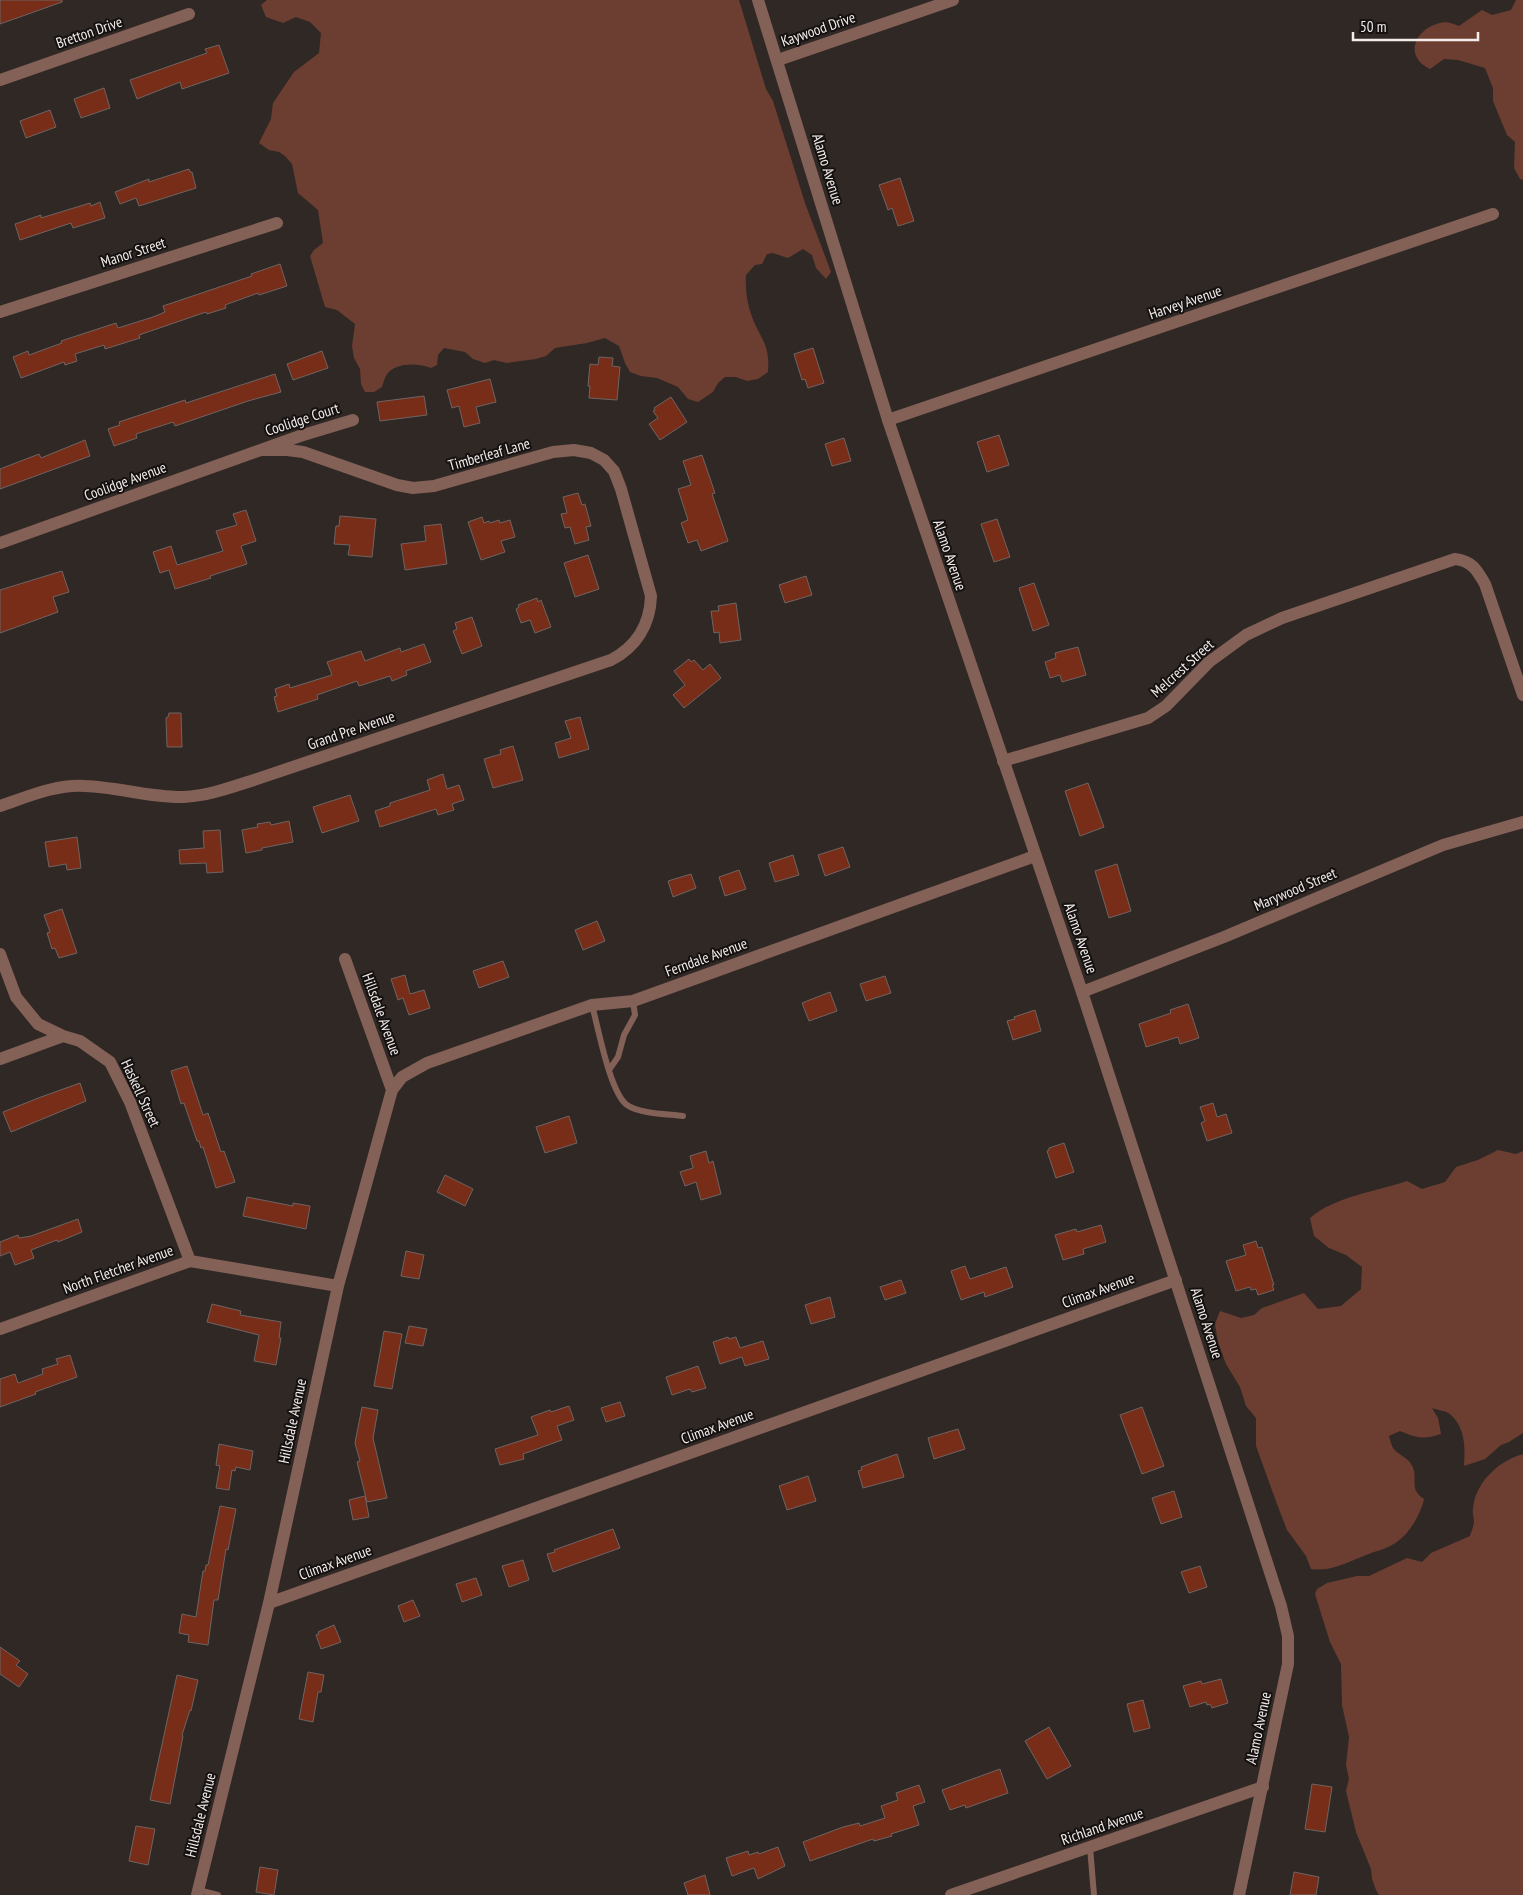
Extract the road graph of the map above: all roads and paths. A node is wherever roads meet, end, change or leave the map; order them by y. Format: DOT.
graph roads {
  1 [pos="758,0"];
  2 [pos="953,0"];
  3 [pos="189,14"];
  4 [pos="778,60"];
  5 [pos="0,80"];
  6 [pos="1493,214"];
  7 [pos="277,223"];
  8 [pos="0,312"];
  9 [pos="353,420"];
  10 [pos="888,420"];
  11 [pos="261,450"];
  12 [pos="0,543"];
  13 [pos="646,578"];
  14 [pos="1523,695"];
  15 [pos="1003,761"];
  16 [pos="0,806"];
  17 [pos="1523,822"];
  18 [pos="1036,856"];
  19 [pos="0,954"];
  20 [pos="345,959"];
  21 [pos="1082,992"];
  22 [pos="633,1001"];
  23 [pos="592,1005"];
  24 [pos="63,1036"];
  25 [pos="0,1059"];
  26 [pos="609,1070"];
  27 [pos="392,1090"];
  28 [pos="684,1116"];
  29 [pos="190,1261"];
  30 [pos="1176,1280"];
  31 [pos="338,1286"];
  32 [pos="0,1329"];
  33 [pos="269,1603"];
  34 [pos="1263,1787"];
  35 [pos="1090,1847"];
  36 [pos="198,1893"];
  37 [pos="218,1895"];
  38 [pos="951,1895"];
  39 [pos="1094,1895"];
  40 [pos="1239,1895"];
  1 -- 4 [label="street, Alamo Avenue"];
  2 -- 4 [label="street, Kaywood Drive"];
  3 -- 5 [label="street, Bretton Drive"];
  4 -- 10 [label="street, Alamo Avenue"];
  6 -- 10 [label="street, Harvey Avenue"];
  7 -- 8 [label="street, Manor Street"];
  9 -- 11 [label="street, Coolidge Court"];
  10 -- 15 [label="street, Alamo Avenue"];
  11 -- 12 [label="street, Coolidge Avenue"];
  11 -- 13 [label="street, Timberleaf Lane"];
  13 -- 16 [label="street, Grand Pre Avenue"];
  14 -- 15 [label="street, Melcrest Street"];
  15 -- 18 [label="street, Alamo Avenue"];
  17 -- 21 [label="street, Marywood Street"];
  18 -- 21 [label="street, Alamo Avenue"];
  18 -- 22 [label="street, Ferndale Avenue"];
  19 -- 24 [label="street, Haskell Street"];
  20 -- 27 [label="street, Hillsdale Avenue"];
  21 -- 30 [label="street, Alamo Avenue"];
  22 -- 23 [label="street, Ferndale Avenue"];
  22 -- 26 [label="lane"];
  23 -- 26 [label="lane"];
  23 -- 27 [label="street, Ferndale Avenue"];
  24 -- 25 [label="street"];
  24 -- 29 [label="street, Haskell Street"];
  26 -- 28 [label="lane"];
  27 -- 31 [label="street, Hillsdale Avenue"];
  29 -- 31 [label="street, North Fletcher Avenue"];
  29 -- 32 [label="street, North Fletcher Avenue"];
  30 -- 33 [label="street, Climax Avenue"];
  30 -- 34 [label="street, Alamo Avenue"];
  31 -- 33 [label="street, Hillsdale Avenue"];
  33 -- 36 [label="street, Hillsdale Avenue"];
  34 -- 35 [label="street, Richland Avenue"];
  34 -- 40 [label="street, Alamo Avenue"];
  35 -- 38 [label="street, Richland Avenue"];
  35 -- 39 [label="lane"];
  36 -- 37 [label="lane"];
}
